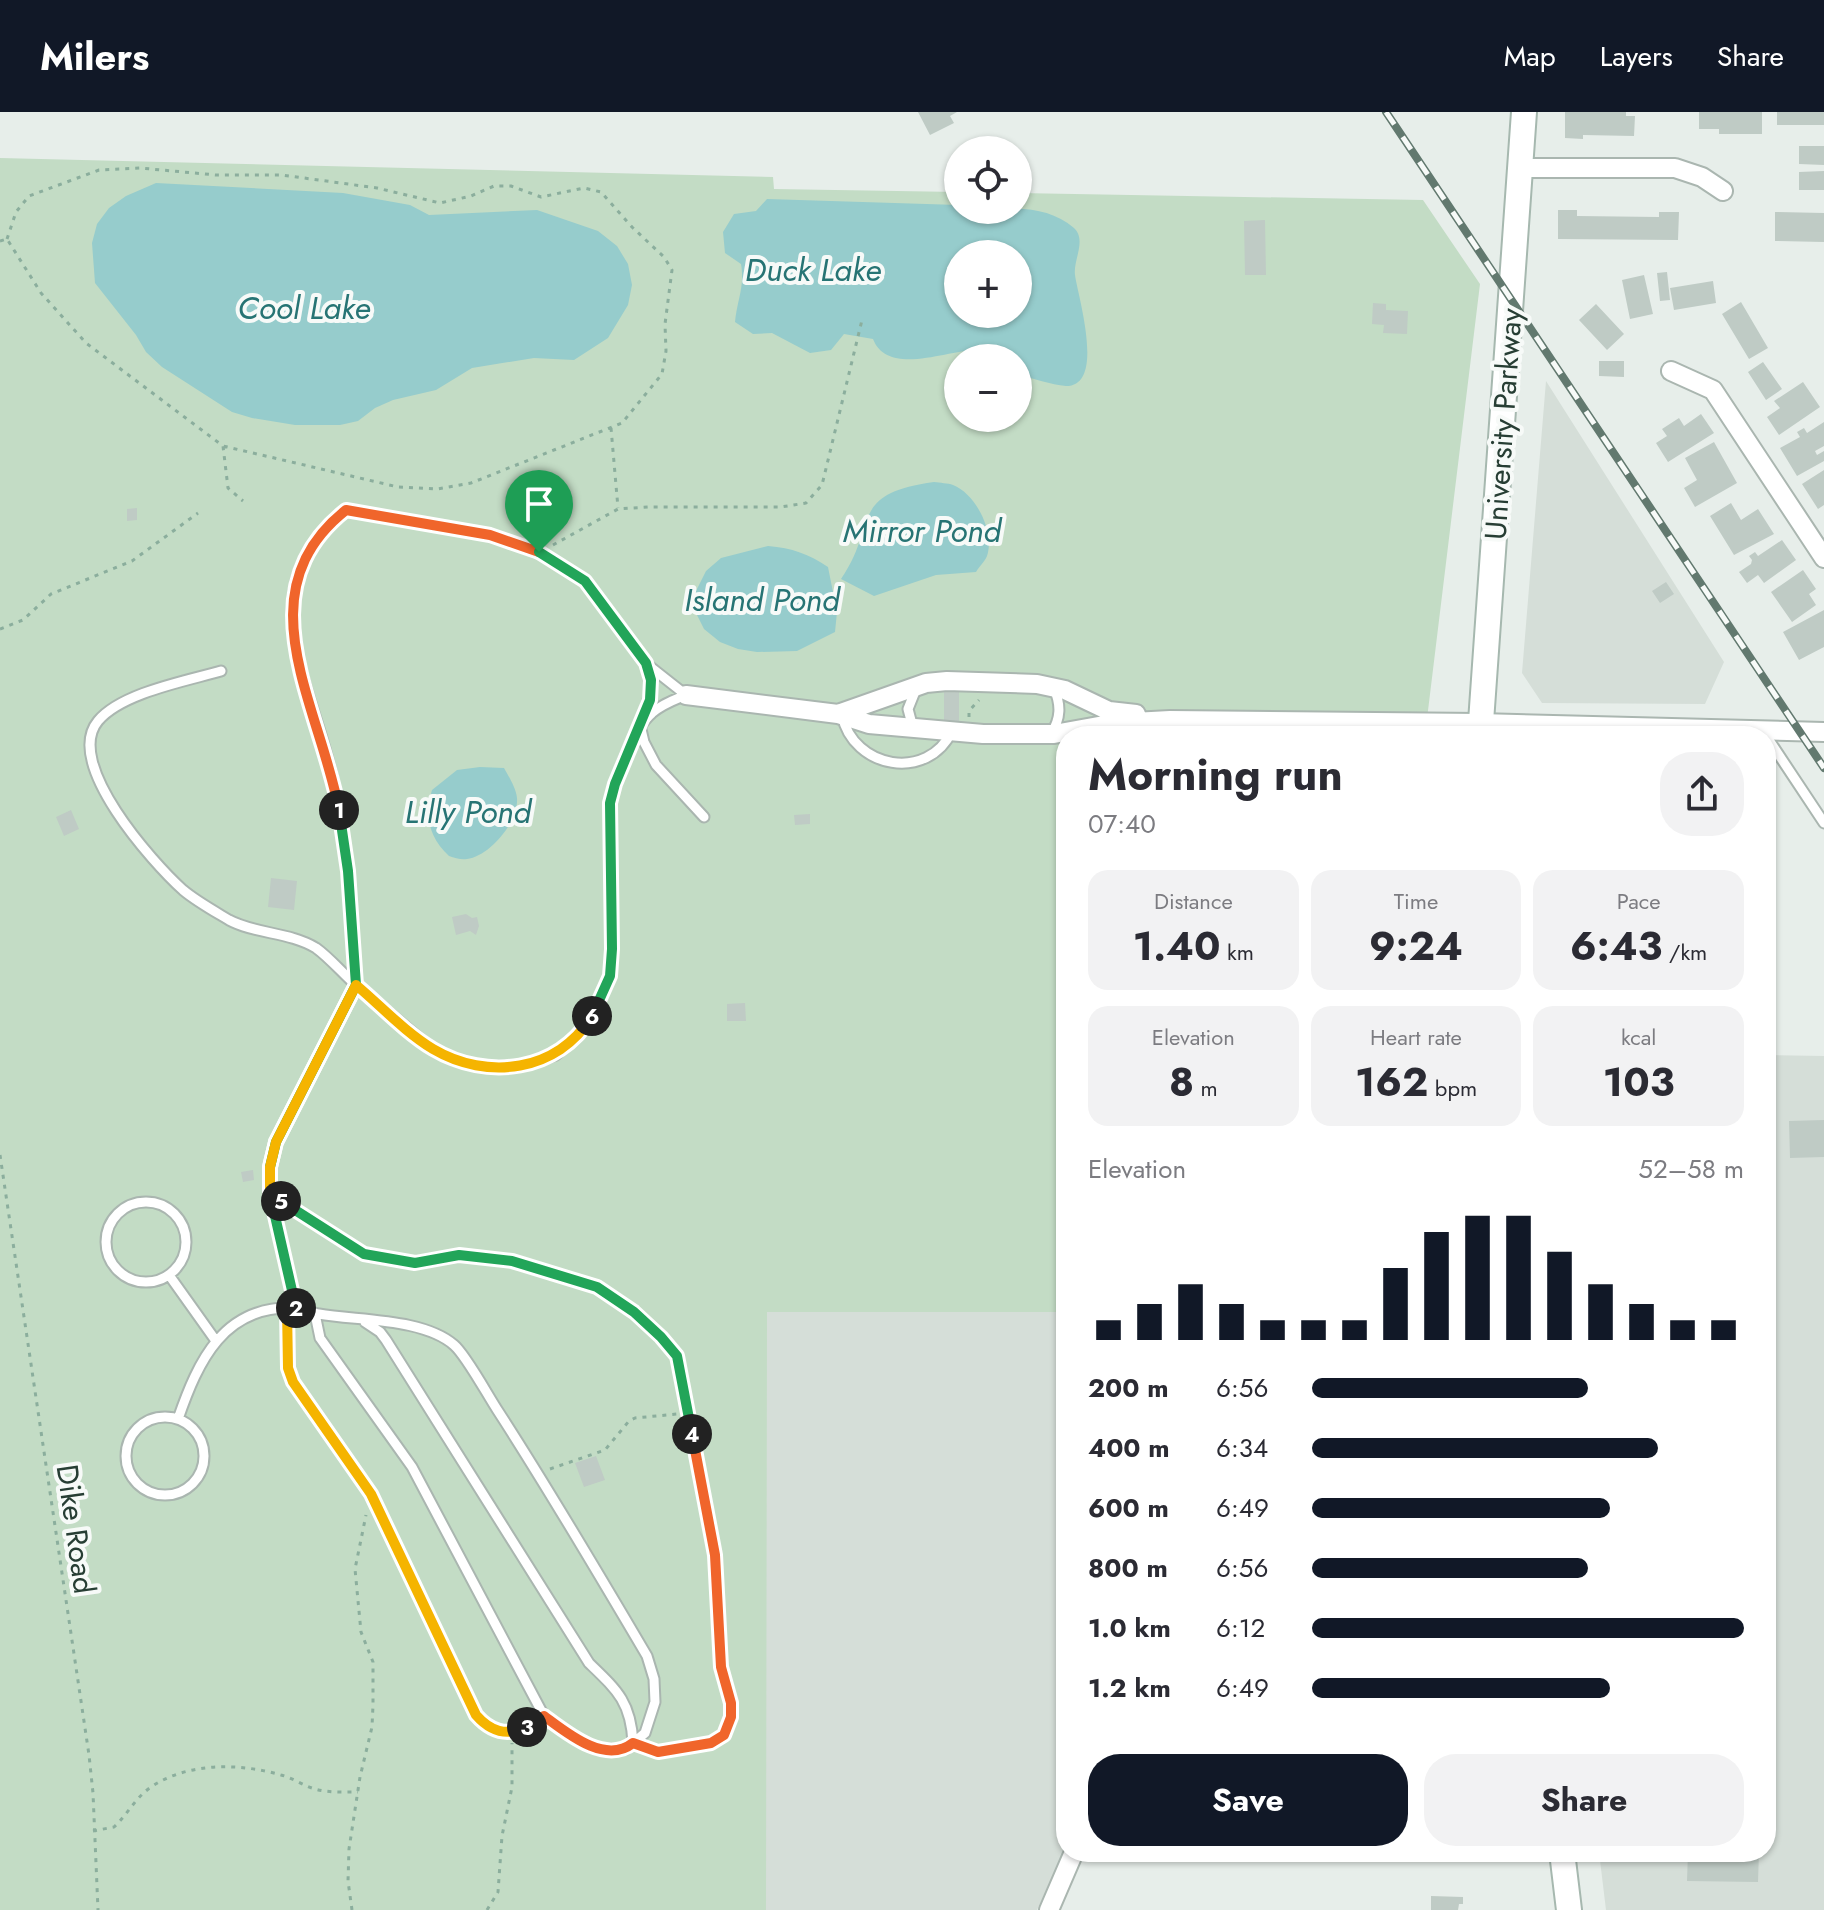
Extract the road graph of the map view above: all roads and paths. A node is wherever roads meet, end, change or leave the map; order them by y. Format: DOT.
graph roads {
  1 [pos="1524,112"];
  2 [pos="1521,168"];
  3 [pos="1723,191"];
  4 [pos="7,239"];
  5 [pos="0,241"];
  6 [pos="862,320"];
  7 [pos="1671,371"];
  8 [pos="611,428"];
  9 [pos="223,446"];
  10 [pos="243,501"];
  11 [pos="618,509"];
  12 [pos="198,513"];
  13 [pos="539,552"];
  14 [pos="1824,558"];
  15 [pos="0,629"];
  16 [pos="646,663"];
  17 [pos="221,671"];
  18 [pos="995,682"];
  19 [pos="918,686"];
  20 [pos="1054,687"];
  21 [pos="686,695"];
  22 [pos="840,715"];
  23 [pos="1170,720"];
  24 [pos="640,725"];
  25 [pos="1098,726"];
  26 [pos="1356,726"];
  27 [pos="1480,726"];
  28 [pos="913,728"];
  29 [pos="1776,731"];
  30 [pos="960,732"];
  31 [pos="1824,732"];
  32 [pos="1056,733"];
  33 [pos="1051,734"];
  34 [pos="1776,751"];
  35 [pos="704,817"];
  36 [pos="1824,823"];
  37 [pos="356,985"];
  38 [pos="0,1155"];
  39 [pos="270,1194"];
  40 [pos="169,1275"];
  41 [pos="292,1308"];
  42 [pos="315,1314"];
  43 [pos="361,1320"];
  44 [pos="216,1341"];
  45 [pos="687,1413"];
  46 [pos="178,1419"];
  47 [pos="539,1473"];
  48 [pos="371,1494"];
  49 [pos="544,1716"];
  50 [pos="511,1731"];
  51 [pos="633,1743"];
  52 [pos="358,1792"];
  53 [pos="93,1831"];
  54 [pos="1070,1862"];
  55 [pos="1563,1862"];
  56 [pos="98,1910"];
  57 [pos="352,1910"];
  58 [pos="487,1910"];
  59 [pos="1049,1910"];
  60 [pos="1569,1910"];
  1 -- 2 [label="main road, University Parkway"];
  2 -- 3 [label="street"];
  2 -- 27 [label="main road, University Parkway"];
  4 -- 5 [label="path"];
  4 -- 8 [label="path"];
  4 -- 9 [label="path"];
  6 -- 11 [label="path"];
  7 -- 14 [label="street"];
  8 -- 9 [label="path"];
  8 -- 11 [label="path"];
  9 -- 10 [label="path"];
  11 -- 13 [label="path"];
  12 -- 15 [label="path"];
  13 -- 16 [label="lane"];
  13 -- 37 [label="lane"];
  16 -- 21 [label="lane"];
  16 -- 24 [label="lane"];
  17 -- 37 [label="lane"];
  18 -- 19 [label="street"];
  18 -- 20 [label="street"];
  18 -- 30 [label="path"];
  19 -- 22 [label="street"];
  19 -- 28 [label="lane"];
  20 -- 23 [label="street"];
  20 -- 33 [label="lane"];
  21 -- 22 [label="street"];
  21 -- 24 [label="lane"];
  22 -- 28 [label="street"];
  22 -- 30 [label="lane"];
  23 -- 25 [label="street"];
  23 -- 26 [label="street"];
  24 -- 35 [label="lane"];
  24 -- 37 [label="lane"];
  28 -- 30 [label="street"];
  29 -- 31 [label="street"];
  30 -- 33 [label="street"];
  32 -- 33 [label="street"];
  34 -- 36 [label="lane"];
  37 -- 39 [label="lane"];
  38 -- 53 [label="path, Dike Road"];
  39 -- 41 [label="lane"];
  39 -- 45 [label="lane"];
  40 -- 40 [label="lane"];
  40 -- 44 [label="lane"];
  41 -- 42 [label="lane"];
  41 -- 44 [label="lane"];
  41 -- 48 [label="lane"];
  42 -- 43 [label="lane"];
  42 -- 49 [label="lane"];
  43 -- 47 [label="lane"];
  43 -- 51 [label="lane"];
  44 -- 46 [label="lane"];
  45 -- 47 [label="path"];
  45 -- 51 [label="lane"];
  46 -- 46 [label="lane"];
  47 -- 51 [label="lane"];
  48 -- 50 [label="lane"];
  48 -- 52 [label="path"];
  49 -- 50 [label="lane"];
  49 -- 51 [label="lane"];
  50 -- 58 [label="path"];
  52 -- 53 [label="path"];
  52 -- 57 [label="path"];
  53 -- 56 [label="path, Dike Road"];
  54 -- 59 [label="street"];
  55 -- 60 [label="main road"];
}
